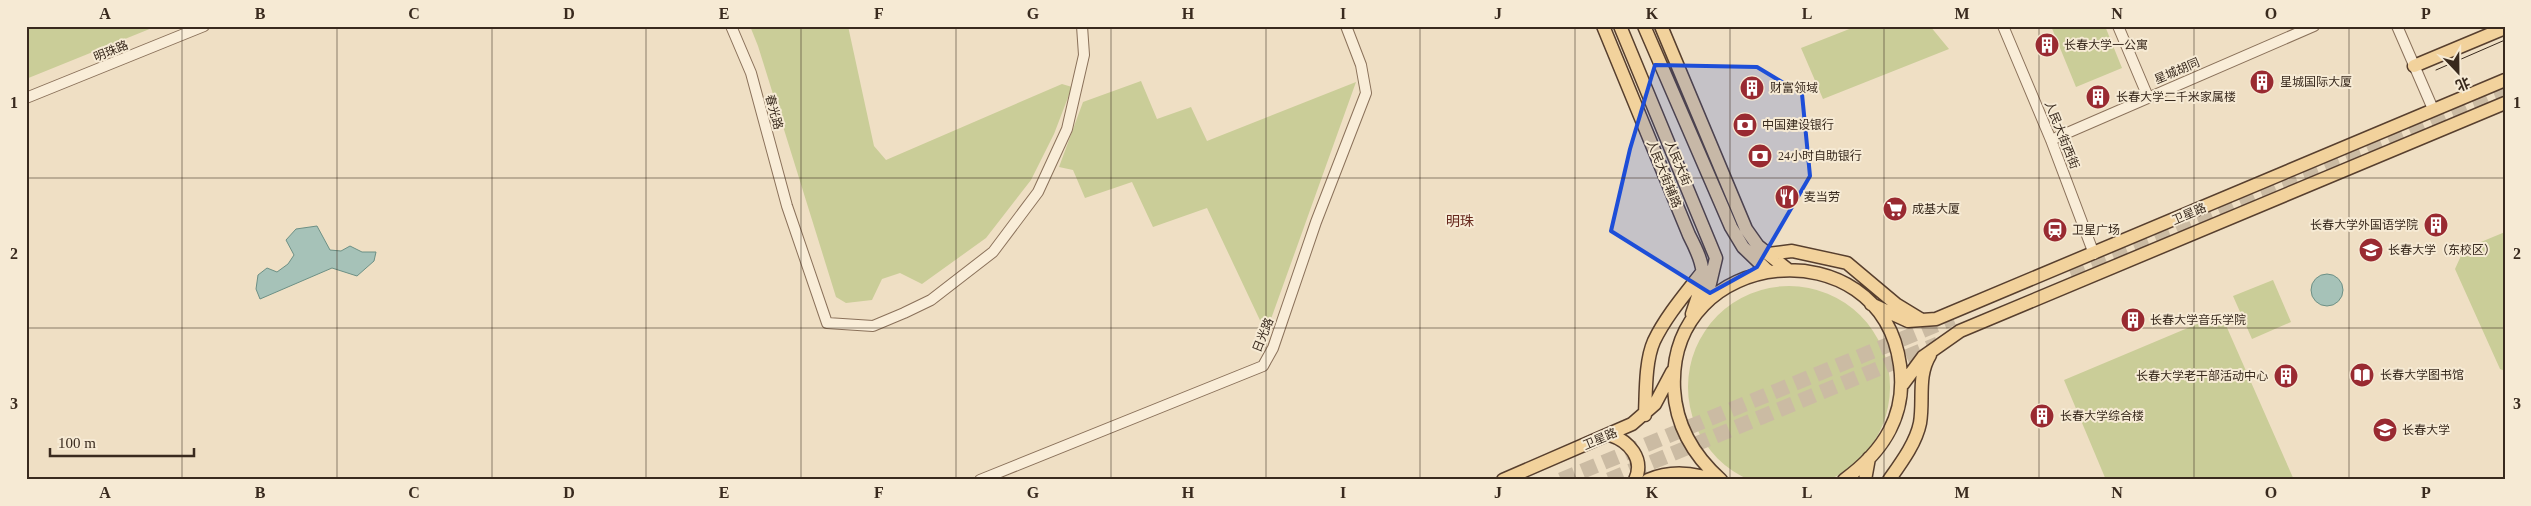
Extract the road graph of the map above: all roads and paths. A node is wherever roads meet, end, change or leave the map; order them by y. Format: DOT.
graph roads {
  1 [pos="204,26"];
  2 [pos="731,26"];
  3 [pos="1082,26"];
  4 [pos="1346,26"];
  5 [pos="1603,26"];
  6 [pos="1620,26"];
  7 [pos="1644,26"];
  8 [pos="1661,26"];
  9 [pos="2004,26"];
  10 [pos="2118,26"];
  11 [pos="2314,26"];
  12 [pos="2397,26"];
  13 [pos="2505,28"];
  14 [pos="2414,66"];
  15 [pos="2505,80"];
  16 [pos="2148,97"];
  17 [pos="26,98"];
  18 [pos="2505,103"];
  19 [pos="2434,110"];
  20 [pos="2051,140"];
  21 [pos="1768,254"];
  22 [pos="2094,254"];
  23 [pos="1787,269"];
  24 [pos="1768,270"];
  25 [pos="1703,271"];
  26 [pos="1706,302"];
  27 [pos="1871,304"];
  28 [pos="1924,321"];
  29 [pos="1689,324"];
  30 [pos="1933,350"];
  31 [pos="1673,370"];
  32 [pos="1902,384"];
  33 [pos="1645,414"];
  34 [pos="1610,435"];
  35 [pos="1678,476"];
  36 [pos="1859,477"];
  37 [pos="980,480"];
  38 [pos="1503,480"];
  39 [pos="1635,480"];
  40 [pos="1648,480"];
  41 [pos="1716,480"];
  42 [pos="1721,480"];
  43 [pos="1844,480"];
  44 [pos="1889,480"];
  1 -- 17 [label="street, 明珠路"];
  2 -- 3 [label="street, 春光路"];
  4 -- 37 [label="street, 日光路"];
  5 -- 25 [label="main road, 人民大街辅路"];
  6 -- 26 [label="main road, 人民大街"];
  7 -- 24 [label="main road, 人民大街"];
  8 -- 21 [label="main road"];
  9 -- 20 [label="street, 人民大街西街"];
  10 -- 16 [label="street"];
  11 -- 16 [label="street, 星城胡同"];
  12 -- 14 [label="street"];
  13 -- 14 [label="main road"];
  14 -- 19 [label="street"];
  15 -- 19 [label="main road, 卫星路"];
  16 -- 20 [label="street, 星城胡同"];
  18 -- 30 [label="main road, 卫星路"];
  19 -- 22 [label="main road, 卫星路"];
  20 -- 22 [label="street, 人民大街西街"];
  21 -- 23 [label="main road"];
  21 -- 28 [label="main road"];
  22 -- 28 [label="main road, 卫星路"];
  23 -- 24 [label="main road"];
  23 -- 27 [label="main road"];
  24 -- 26 [label="main road"];
  25 -- 29 [label="main road, 人民大街辅路"];
  25 -- 33 [label="main road"];
  26 -- 29 [label="main road"];
  27 -- 28 [label="main road, 卫星路"];
  27 -- 32 [label="main road"];
  29 -- 31 [label="main road"];
  30 -- 32 [label="main road, 卫星路"];
  30 -- 44 [label="main road"];
  31 -- 33 [label="main road, 卫星路"];
  31 -- 42 [label="main road"];
  32 -- 36 [label="main road"];
  33 -- 34 [label="main road, 卫星路"];
  34 -- 38 [label="main road, 卫星路"];
  34 -- 39 [label="main road"];
  35 -- 40 [label="main road"];
  35 -- 41 [label="main road"];
  36 -- 43 [label="main road"];
}
